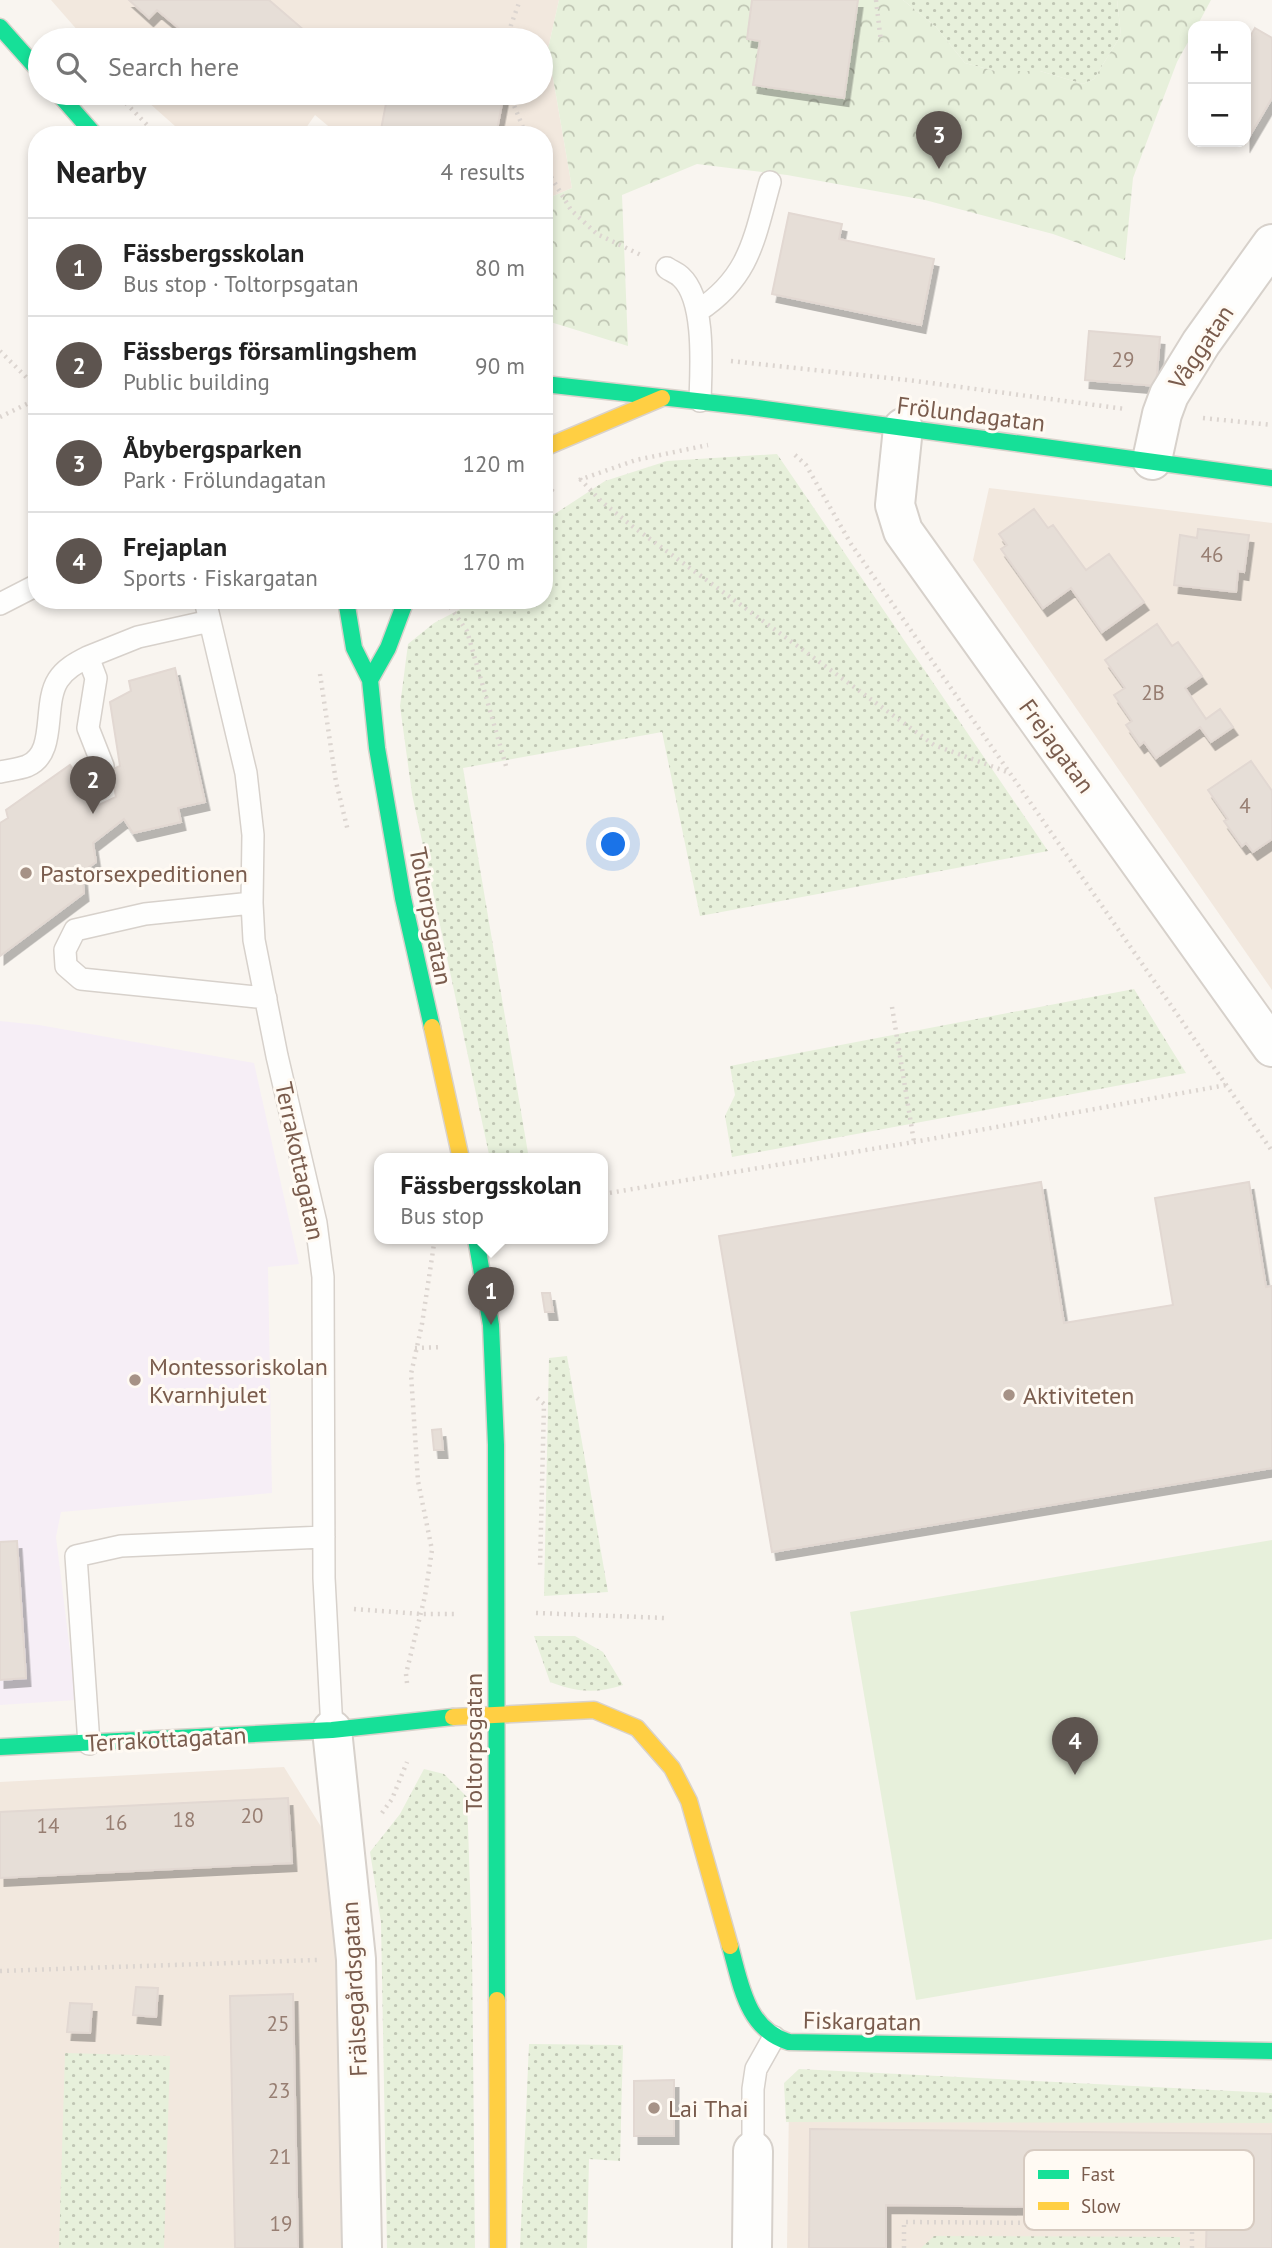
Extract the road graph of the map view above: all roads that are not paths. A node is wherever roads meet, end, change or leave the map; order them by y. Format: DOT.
graph roads {
  1 [pos="0,27"];
  2 [pos="28,58"];
  3 [pos="69,105"];
  4 [pos="87,126"];
  5 [pos="770,182"];
  6 [pos="1272,244"];
  7 [pos="667,268"];
  8 [pos="698,312"];
  9 [pos="553,385"];
  10 [pos="664,398"];
  11 [pos="700,401"];
  12 [pos="903,428"];
  13 [pos="553,444"];
  14 [pos="1152,460"];
  15 [pos="1272,478"];
  16 [pos="28,590"];
  17 [pos="0,604"];
  18 [pos="207,609"];
  19 [pos="348,609"];
  20 [pos="404,609"];
  21 [pos="210,621"];
  22 [pos="88,657"];
  23 [pos="370,680"];
  24 [pos="103,766"];
  25 [pos="0,772"];
  26 [pos="251,902"];
  27 [pos="267,998"];
  28 [pos="1272,1047"];
  29 [pos="460,1153"];
  30 [pos="477,1244"];
  31 [pos="324,1537"];
  32 [pos="495,1714"];
  33 [pos="331,1730"];
  34 [pos="89,1744"];
  35 [pos="0,1747"];
  36 [pos="774,2037"];
  37 [pos="1272,2050"];
  38 [pos="753,2151"];
  39 [pos="362,2248"];
  40 [pos="498,2248"];
  41 [pos="752,2248"];
  1 -- 2 [label="street"];
  3 -- 4 [label="street"];
  5 -- 8 [label="lane"];
  6 -- 14 [label="street, Våggatan"];
  7 -- 8 [label="lane"];
  8 -- 11 [label="lane"];
  9 -- 10 [label="street, Frölundagatan"];
  10 -- 11 [label="street, Frölundagatan"];
  10 -- 13 [label="street, Frölundagatan"];
  11 -- 12 [label="street, Frölundagatan"];
  12 -- 14 [label="street, Frölundagatan"];
  12 -- 28 [label="street, Frejagatan"];
  14 -- 15 [label="street, Frölundagatan"];
  16 -- 17 [label="lane"];
  18 -- 21 [label="lane, Terrakottagatan"];
  19 -- 23 [label="street, Toltorpsgatan"];
  20 -- 23 [label="street"];
  21 -- 22 [label="lane"];
  21 -- 26 [label="lane, Terrakottagatan"];
  22 -- 24 [label="lane"];
  22 -- 25 [label="lane"];
  23 -- 29 [label="street, Toltorpsgatan"];
  26 -- 27 [label="lane, Terrakottagatan"];
  26 -- 27 [label="lane"];
  27 -- 31 [label="lane, Terrakottagatan"];
  30 -- 32 [label="street, Toltorpsgatan"];
  31 -- 33 [label="lane, Terrakottagatan"];
  31 -- 34 [label="lane"];
  32 -- 33 [label="street, Terrakottagatan"];
  32 -- 36 [label="street, Fiskargatan"];
  32 -- 40 [label="street, Toltorpsgatan"];
  33 -- 34 [label="street, Terrakottagatan"];
  33 -- 39 [label="street, Frälsegårdsgatan"];
  34 -- 35 [label="street, Terrakottagatan"];
  36 -- 37 [label="street, Fiskargatan"];
  36 -- 38 [label="lane"];
  38 -- 41 [label="street"];
}
